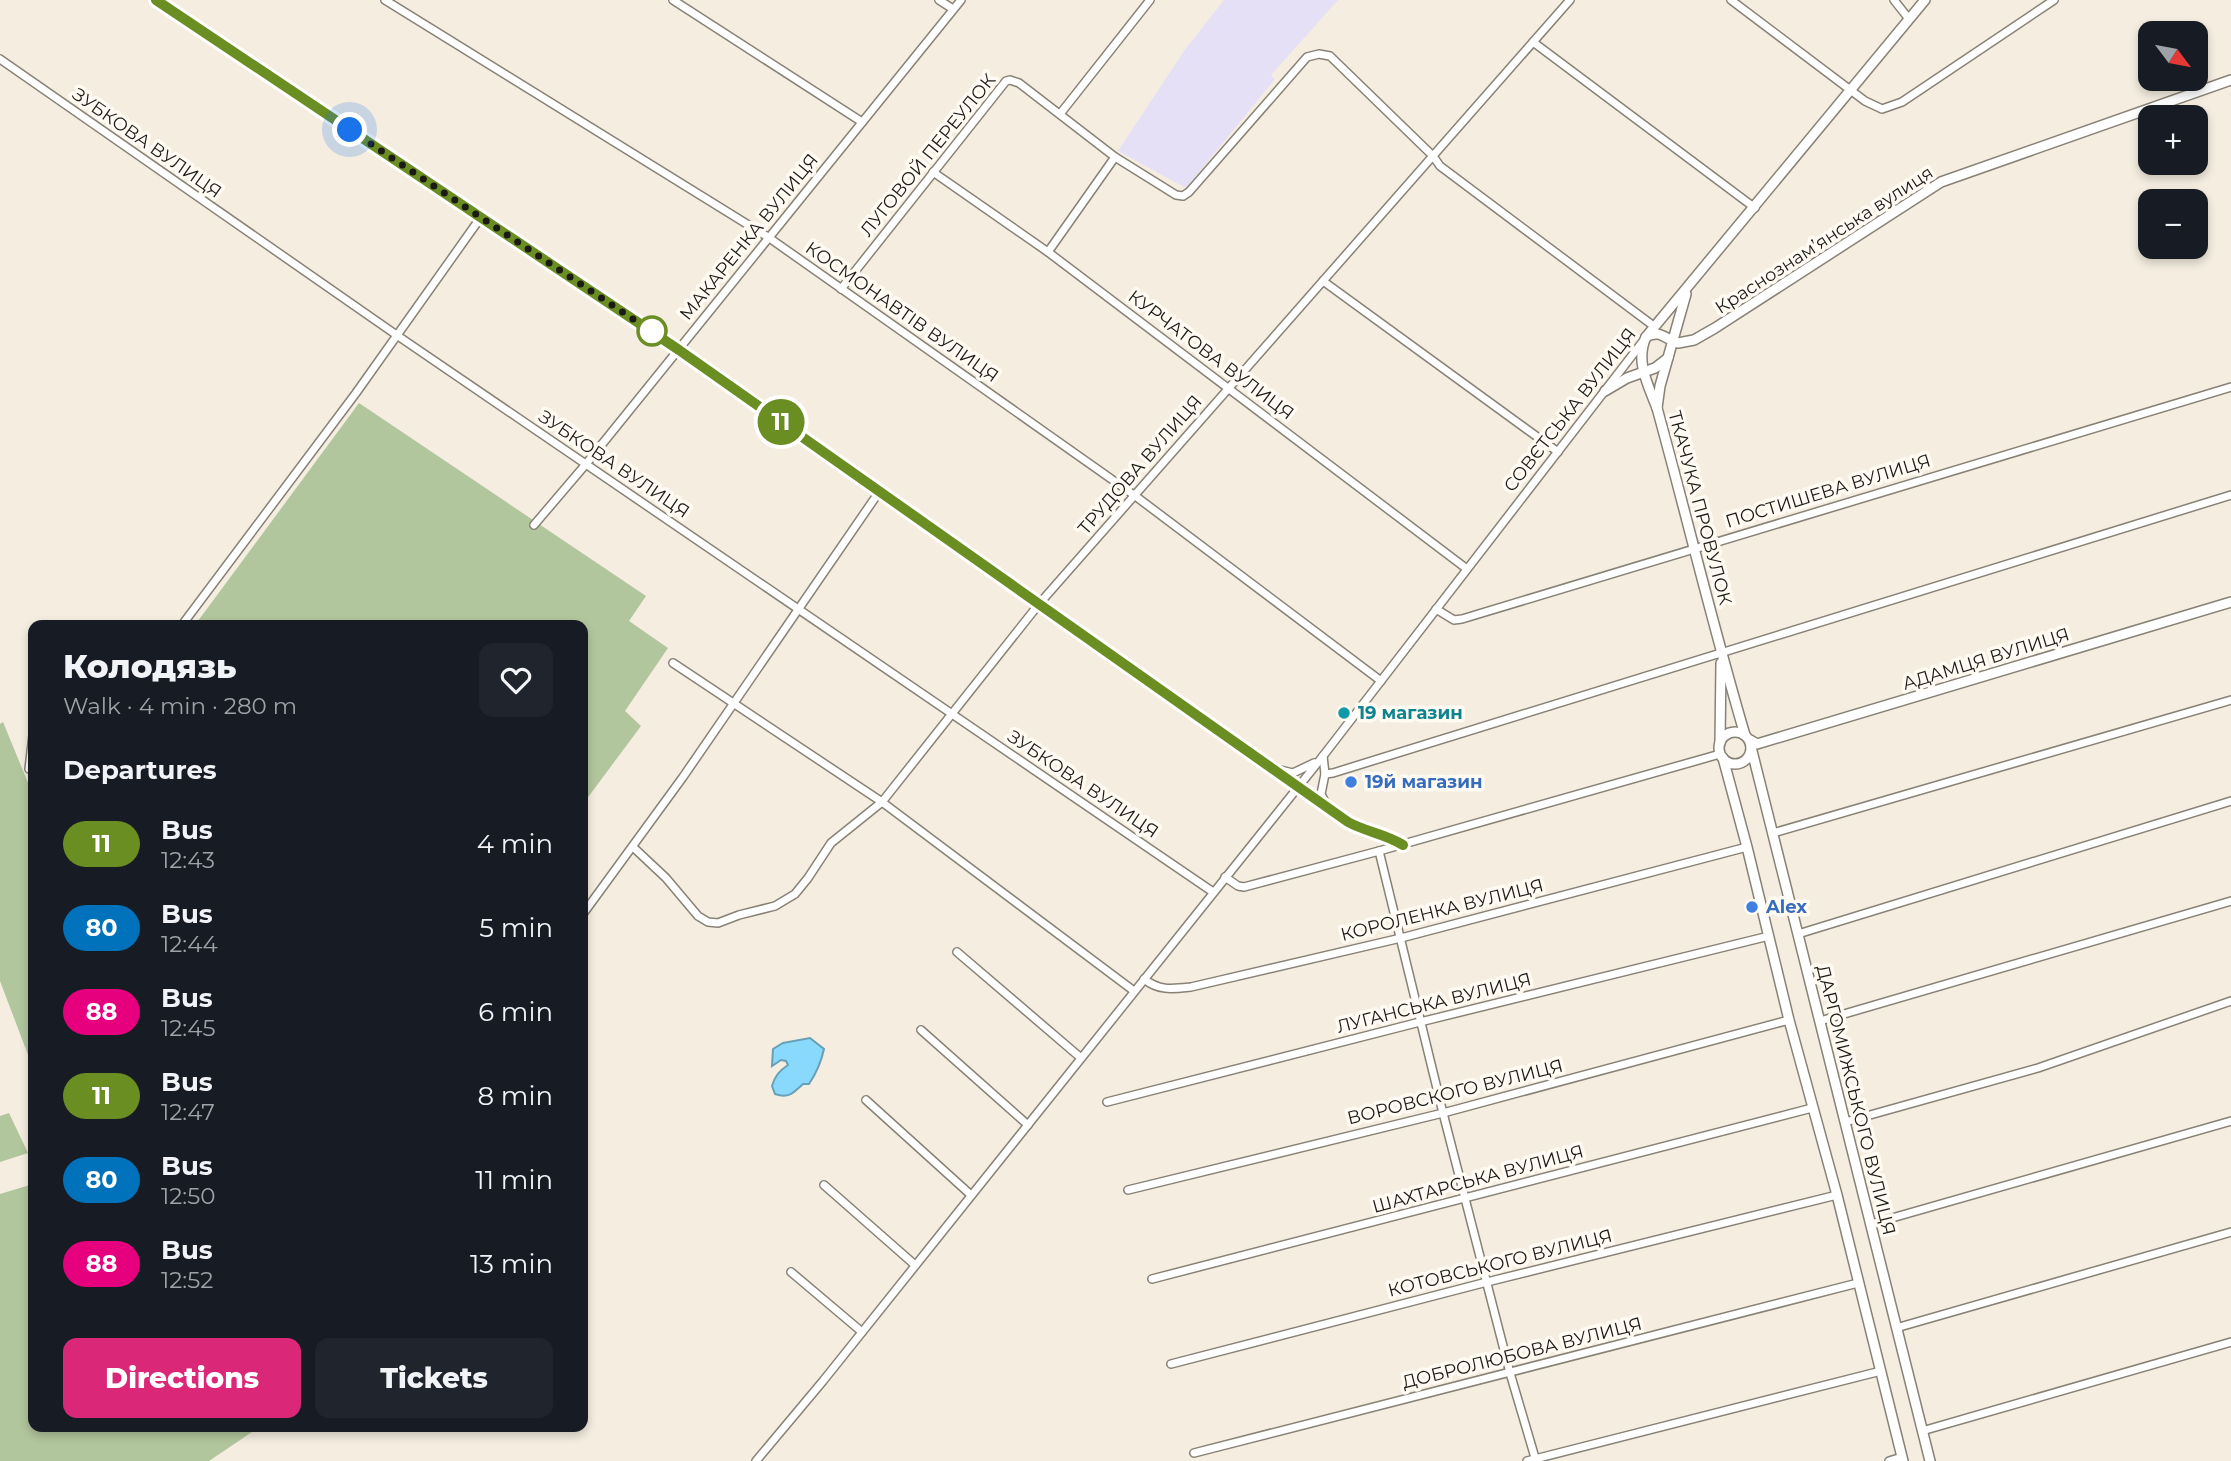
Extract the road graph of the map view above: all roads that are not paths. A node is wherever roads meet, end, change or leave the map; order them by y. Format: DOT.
graph roads {
  1 [pos="156,0"];
  2 [pos="385,0"];
  3 [pos="673,0"];
  4 [pos="939,0"];
  5 [pos="961,0"];
  6 [pos="1150,0"];
  7 [pos="1570,0"];
  8 [pos="1731,0"];
  9 [pos="1894,0"];
  10 [pos="1925,0"];
  11 [pos="2054,0"];
  12 [pos="953,9"];
  13 [pos="1909,19"];
  14 [pos="1533,42"];
  15 [pos="0,59"];
  16 [pos="2231,79"];
  17 [pos="1852,90"];
  18 [pos="1060,114"];
  19 [pos="862,122"];
  20 [pos="1433,156"];
  21 [pos="1115,157"];
  22 [pos="933,172"];
  23 [pos="1755,208"];
  24 [pos="481,218"];
  25 [pos="768,237"];
  26 [pos="1048,252"];
  27 [pos="1323,281"];
  28 [pos="841,289"];
  29 [pos="1688,289"];
  30 [pos="1655,327"];
  31 [pos="398,337"];
  32 [pos="1646,337"];
  33 [pos="1673,342"];
  34 [pos="679,350"];
  35 [pos="1669,357"];
  36 [pos="1644,372"];
  37 [pos="2231,387"];
  38 [pos="1229,388"];
  39 [pos="1605,391"];
  40 [pos="1657,408"];
  41 [pos="1558,452"];
  42 [pos="586,464"];
  43 [pos="879,492"];
  44 [pos="1134,495"];
  45 [pos="2231,495"];
  46 [pos="534,525"];
  47 [pos="1696,547"];
  48 [pos="1467,569"];
  49 [pos="2231,602"];
  50 [pos="1039,604"];
  51 [pos="799,608"];
  52 [pos="1436,609"];
  53 [pos="186,620"];
  54 [pos="1721,654"];
  55 [pos="673,663"];
  56 [pos="1381,681"];
  57 [pos="2231,700"];
  58 [pos="734,704"];
  59 [pos="952,713"];
  60 [pos="1749,741"];
  61 [pos="1720,743"];
  62 [pos="1323,756"];
  63 [pos="1722,756"];
  64 [pos="1267,765"];
  65 [pos="1325,774"];
  66 [pos="1297,787"];
  67 [pos="2231,801"];
  68 [pos="883,802"];
  69 [pos="1330,810"];
  70 [pos="1773,833"];
  71 [pos="1403,845"];
  72 [pos="1747,846"];
  73 [pos="633,847"];
  74 [pos="1379,851"];
  75 [pos="1225,877"];
  76 [pos="1213,892"];
  77 [pos="2231,901"];
  78 [pos="588,907"];
  79 [pos="1798,934"];
  80 [pos="1769,936"];
  81 [pos="1401,938"];
  82 [pos="957,952"];
  83 [pos="1144,979"];
  84 [pos="1134,991"];
  85 [pos="2231,1002"];
  86 [pos="1789,1020"];
  87 [pos="1420,1021"];
  88 [pos="1819,1021"];
  89 [pos="921,1030"];
  90 [pos="1081,1058"];
  91 [pos="866,1100"];
  92 [pos="1107,1102"];
  93 [pos="1812,1108"];
  94 [pos="1443,1113"];
  95 [pos="2231,1121"];
  96 [pos="1845,1122"];
  97 [pos="1028,1125"];
  98 [pos="824,1185"];
  99 [pos="1128,1190"];
  100 [pos="971,1195"];
  101 [pos="1837,1195"];
  102 [pos="1466,1199"];
  103 [pos="1871,1224"];
  104 [pos="2231,1232"];
  105 [pos="915,1265"];
  106 [pos="791,1272"];
  107 [pos="1152,1279"];
  108 [pos="1487,1282"];
  109 [pos="1858,1283"];
  110 [pos="1896,1328"];
  111 [pos="862,1332"];
  112 [pos="2231,1342"];
  113 [pos="1171,1364"];
  114 [pos="1881,1371"];
  115 [pos="1510,1373"];
  116 [pos="1922,1432"];
  117 [pos="1194,1453"];
  118 [pos="1903,1459"];
  119 [pos="1533,1460"];
  120 [pos="756,1461"];
  121 [pos="1889,1461"];
  122 [pos="1930,1461"];
  1 -- 24 [label="street"];
  2 -- 25 [label="street, КОСМОНАВТІВ ВУЛИЦЯ"];
  3 -- 19 [label="street"];
  4 -- 12 [label="street"];
  5 -- 12 [label="street, МАКАРЕНКА ВУЛИЦЯ"];
  6 -- 18 [label="street"];
  7 -- 14 [label="street, ТРУДОВА ВУЛИЦЯ"];
  8 -- 17 [label="street"];
  9 -- 13 [label="street"];
  10 -- 13 [label="street, СОВЄТСЬКА ВУЛИЦЯ"];
  11 -- 17 [label="street"];
  12 -- 19 [label="street, МАКАРЕНКА ВУЛИЦЯ"];
  13 -- 17 [label="street, СОВЄТСЬКА ВУЛИЦЯ"];
  14 -- 20 [label="street, ТРУДОВА ВУЛИЦЯ"];
  14 -- 23 [label="street"];
  15 -- 31 [label="street, ЗУБКОВА ВУЛИЦЯ"];
  16 -- 33 [label="street, Краснознамʼянська вулиця"];
  17 -- 23 [label="street, СОВЄТСЬКА ВУЛИЦЯ"];
  18 -- 21 [label="street, ЛУГОВОЙ ПЕРЕУЛОК"];
  18 -- 22 [label="street, ЛУГОВОЙ ПЕРЕУЛОК"];
  19 -- 25 [label="street, МАКАРЕНКА ВУЛИЦЯ"];
  20 -- 21 [label="street, ЛУГОВОЙ ПЕРЕУЛОК"];
  20 -- 27 [label="street, ТРУДОВА ВУЛИЦЯ"];
  20 -- 30 [label="street"];
  21 -- 26 [label="street"];
  22 -- 26 [label="street, КУРЧАТОВА ВУЛИЦЯ"];
  22 -- 28 [label="street, ЛУГОВОЙ ПЕРЕУЛОК"];
  23 -- 29 [label="street, СОВЄТСЬКА ВУЛИЦЯ"];
  24 -- 31 [label="street"];
  24 -- 34 [label="street"];
  25 -- 28 [label="street, КОСМОНАВТІВ ВУЛИЦЯ"];
  25 -- 34 [label="street, МАКАРЕНКА ВУЛИЦЯ"];
  26 -- 38 [label="street, КУРЧАТОВА ВУЛИЦЯ"];
  27 -- 38 [label="street, ТРУДОВА ВУЛИЦЯ"];
  27 -- 41 [label="street"];
  28 -- 44 [label="street, КОСМОНАВТІВ ВУЛИЦЯ"];
  29 -- 30 [label="street, СОВЄТСЬКА ВУЛИЦЯ"];
  29 -- 33 [label="street, ТКАЧУКА ПРОВУЛОК"];
  30 -- 32 [label="street, СОВЄТСЬКА ВУЛИЦЯ"];
  31 -- 42 [label="street, ЗУБКОВА ВУЛИЦЯ"];
  31 -- 53 [label="street"];
  32 -- 33 [label="street"];
  32 -- 36 [label="street"];
  32 -- 39 [label="street, СОВЄТСЬКА ВУЛИЦЯ"];
  33 -- 35 [label="street, ТКАЧУКА ПРОВУЛОК"];
  34 -- 42 [label="street, МАКАРЕНКА ВУЛИЦЯ"];
  34 -- 43 [label="street"];
  35 -- 36 [label="street"];
  35 -- 40 [label="street, ТКАЧУКА ПРОВУЛОК"];
  36 -- 39 [label="street"];
  36 -- 40 [label="street"];
  37 -- 47 [label="street, ПОСТИШЕВА ВУЛИЦЯ"];
  38 -- 44 [label="street, ТРУДОВА ВУЛИЦЯ"];
  38 -- 48 [label="street, КУРЧАТОВА ВУЛИЦЯ"];
  39 -- 41 [label="street, СОВЄТСЬКА ВУЛИЦЯ"];
  40 -- 47 [label="street, ТКАЧУКА ПРОВУЛОК"];
  41 -- 48 [label="street, СОВЄТСЬКА ВУЛИЦЯ"];
  42 -- 46 [label="street, МАКАРЕНКА ВУЛИЦЯ"];
  42 -- 51 [label="street, ЗУБКОВА ВУЛИЦЯ"];
  43 -- 50 [label="street"];
  43 -- 51 [label="street"];
  44 -- 50 [label="street, ТРУДОВА ВУЛИЦЯ"];
  44 -- 56 [label="street, КОСМОНАВТІВ ВУЛИЦЯ"];
  45 -- 54 [label="street"];
  47 -- 52 [label="street, ПОСТИШЕВА ВУЛИЦЯ"];
  47 -- 54 [label="street, ТКАЧУКА ПРОВУЛОК"];
  48 -- 52 [label="street, СОВЄТСЬКА ВУЛИЦЯ"];
  49 -- 60 [label="street, АДАМЦЯ ВУЛИЦЯ"];
  50 -- 59 [label="street, ТРУДОВА ВУЛИЦЯ"];
  50 -- 64 [label="street"];
  51 -- 58 [label="street"];
  51 -- 59 [label="street, ЗУБКОВА ВУЛИЦЯ"];
  52 -- 56 [label="street, СОВЄТСЬКА ВУЛИЦЯ"];
  54 -- 60 [label="street, ДАРГОМИЖСЬКОГО ВУЛИЦЯ"];
  54 -- 61 [label="street"];
  54 -- 65 [label="street"];
  55 -- 58 [label="street"];
  56 -- 62 [label="street, СОВЄТСЬКА ВУЛИЦЯ"];
  57 -- 70 [label="street"];
  58 -- 68 [label="street"];
  58 -- 73 [label="street"];
  59 -- 68 [label="street, ТРУДОВА ВУЛИЦЯ"];
  59 -- 76 [label="street, ЗУБКОВА ВУЛИЦЯ"];
  60 -- 61 [label="street"];
  60 -- 63 [label="street"];
  60 -- 70 [label="street, ДАРГОМИЖСЬКОГО ВУЛИЦЯ"];
  61 -- 63 [label="street"];
  62 -- 64 [label="street"];
  62 -- 65 [label="street"];
  62 -- 66 [label="street, СОВЄТСЬКА ВУЛИЦЯ"];
  63 -- 71 [label="street"];
  63 -- 72 [label="street"];
  64 -- 66 [label="street"];
  65 -- 69 [label="street"];
  66 -- 69 [label="street"];
  66 -- 75 [label="street, СОВЄТСЬКА ВУЛИЦЯ"];
  67 -- 79 [label="street"];
  68 -- 73 [label="street, ТРУДОВА ВУЛИЦЯ"];
  68 -- 84 [label="street"];
  69 -- 71 [label="street"];
  70 -- 79 [label="street, ДАРГОМИЖСЬКОГО ВУЛИЦЯ"];
  71 -- 74 [label="street"];
  72 -- 80 [label="street"];
  72 -- 81 [label="street, КОРОЛЕНКА ВУЛИЦЯ"];
  73 -- 78 [label="street"];
  74 -- 75 [label="street"];
  74 -- 81 [label="street"];
  75 -- 76 [label="street, СОВЄТСЬКА ВУЛИЦЯ"];
  76 -- 83 [label="street, СОВЄТСЬКА ВУЛИЦЯ"];
  77 -- 88 [label="street"];
  79 -- 88 [label="street, ДАРГОМИЖСЬКОГО ВУЛИЦЯ"];
  80 -- 86 [label="street"];
  80 -- 87 [label="street, ЛУГАНСЬКА ВУЛИЦЯ"];
  81 -- 83 [label="street, КОРОЛЕНКА ВУЛИЦЯ"];
  81 -- 87 [label="street"];
  82 -- 90 [label="street"];
  83 -- 84 [label="street, СОВЄТСЬКА ВУЛИЦЯ"];
  84 -- 90 [label="street, СОВЄТСЬКА ВУЛИЦЯ"];
  85 -- 96 [label="street"];
  86 -- 93 [label="street"];
  86 -- 94 [label="street, ВОРОВСКОГО ВУЛИЦЯ"];
  87 -- 92 [label="street, ЛУГАНСЬКА ВУЛИЦЯ"];
  87 -- 94 [label="street"];
  88 -- 96 [label="street, ДАРГОМИЖСЬКОГО ВУЛИЦЯ"];
  89 -- 97 [label="street"];
  90 -- 97 [label="street, СОВЄТСЬКА ВУЛИЦЯ"];
  91 -- 100 [label="street"];
  93 -- 101 [label="street"];
  93 -- 102 [label="street, ШАХТАРСЬКА ВУЛИЦЯ"];
  94 -- 99 [label="street, ВОРОВСКОГО ВУЛИЦЯ"];
  94 -- 102 [label="street"];
  95 -- 103 [label="street"];
  96 -- 103 [label="street, ДАРГОМИЖСЬКОГО ВУЛИЦЯ"];
  97 -- 100 [label="street, СОВЄТСЬКА ВУЛИЦЯ"];
  98 -- 105 [label="street"];
  100 -- 105 [label="street, СОВЄТСЬКА ВУЛИЦЯ"];
  101 -- 108 [label="street, КОТОВСЬКОГО ВУЛИЦЯ"];
  101 -- 109 [label="street"];
  102 -- 107 [label="street, ШАХТАРСЬКА ВУЛИЦЯ"];
  102 -- 108 [label="street"];
  103 -- 110 [label="street, ДАРГОМИЖСЬКОГО ВУЛИЦЯ"];
  104 -- 110 [label="street"];
  105 -- 111 [label="street, СОВЄТСЬКА ВУЛИЦЯ"];
  106 -- 111 [label="street"];
  108 -- 113 [label="street, КОТОВСЬКОГО ВУЛИЦЯ"];
  108 -- 115 [label="street"];
  109 -- 114 [label="street"];
  109 -- 115 [label="street, ДОБРОЛЮБОВА ВУЛИЦЯ"];
  110 -- 116 [label="street, ДАРГОМИЖСЬКОГО ВУЛИЦЯ"];
  111 -- 120 [label="street, СОВЄТСЬКА ВУЛИЦЯ"];
  112 -- 116 [label="street"];
  114 -- 118 [label="street"];
  114 -- 119 [label="street"];
  115 -- 117 [label="street, ДОБРОЛЮБОВА ВУЛИЦЯ"];
  115 -- 119 [label="street"];
  116 -- 122 [label="street, ДАРГОМИЖСЬКОГО ВУЛИЦЯ"];
  118 -- 121 [label="street"];
}
